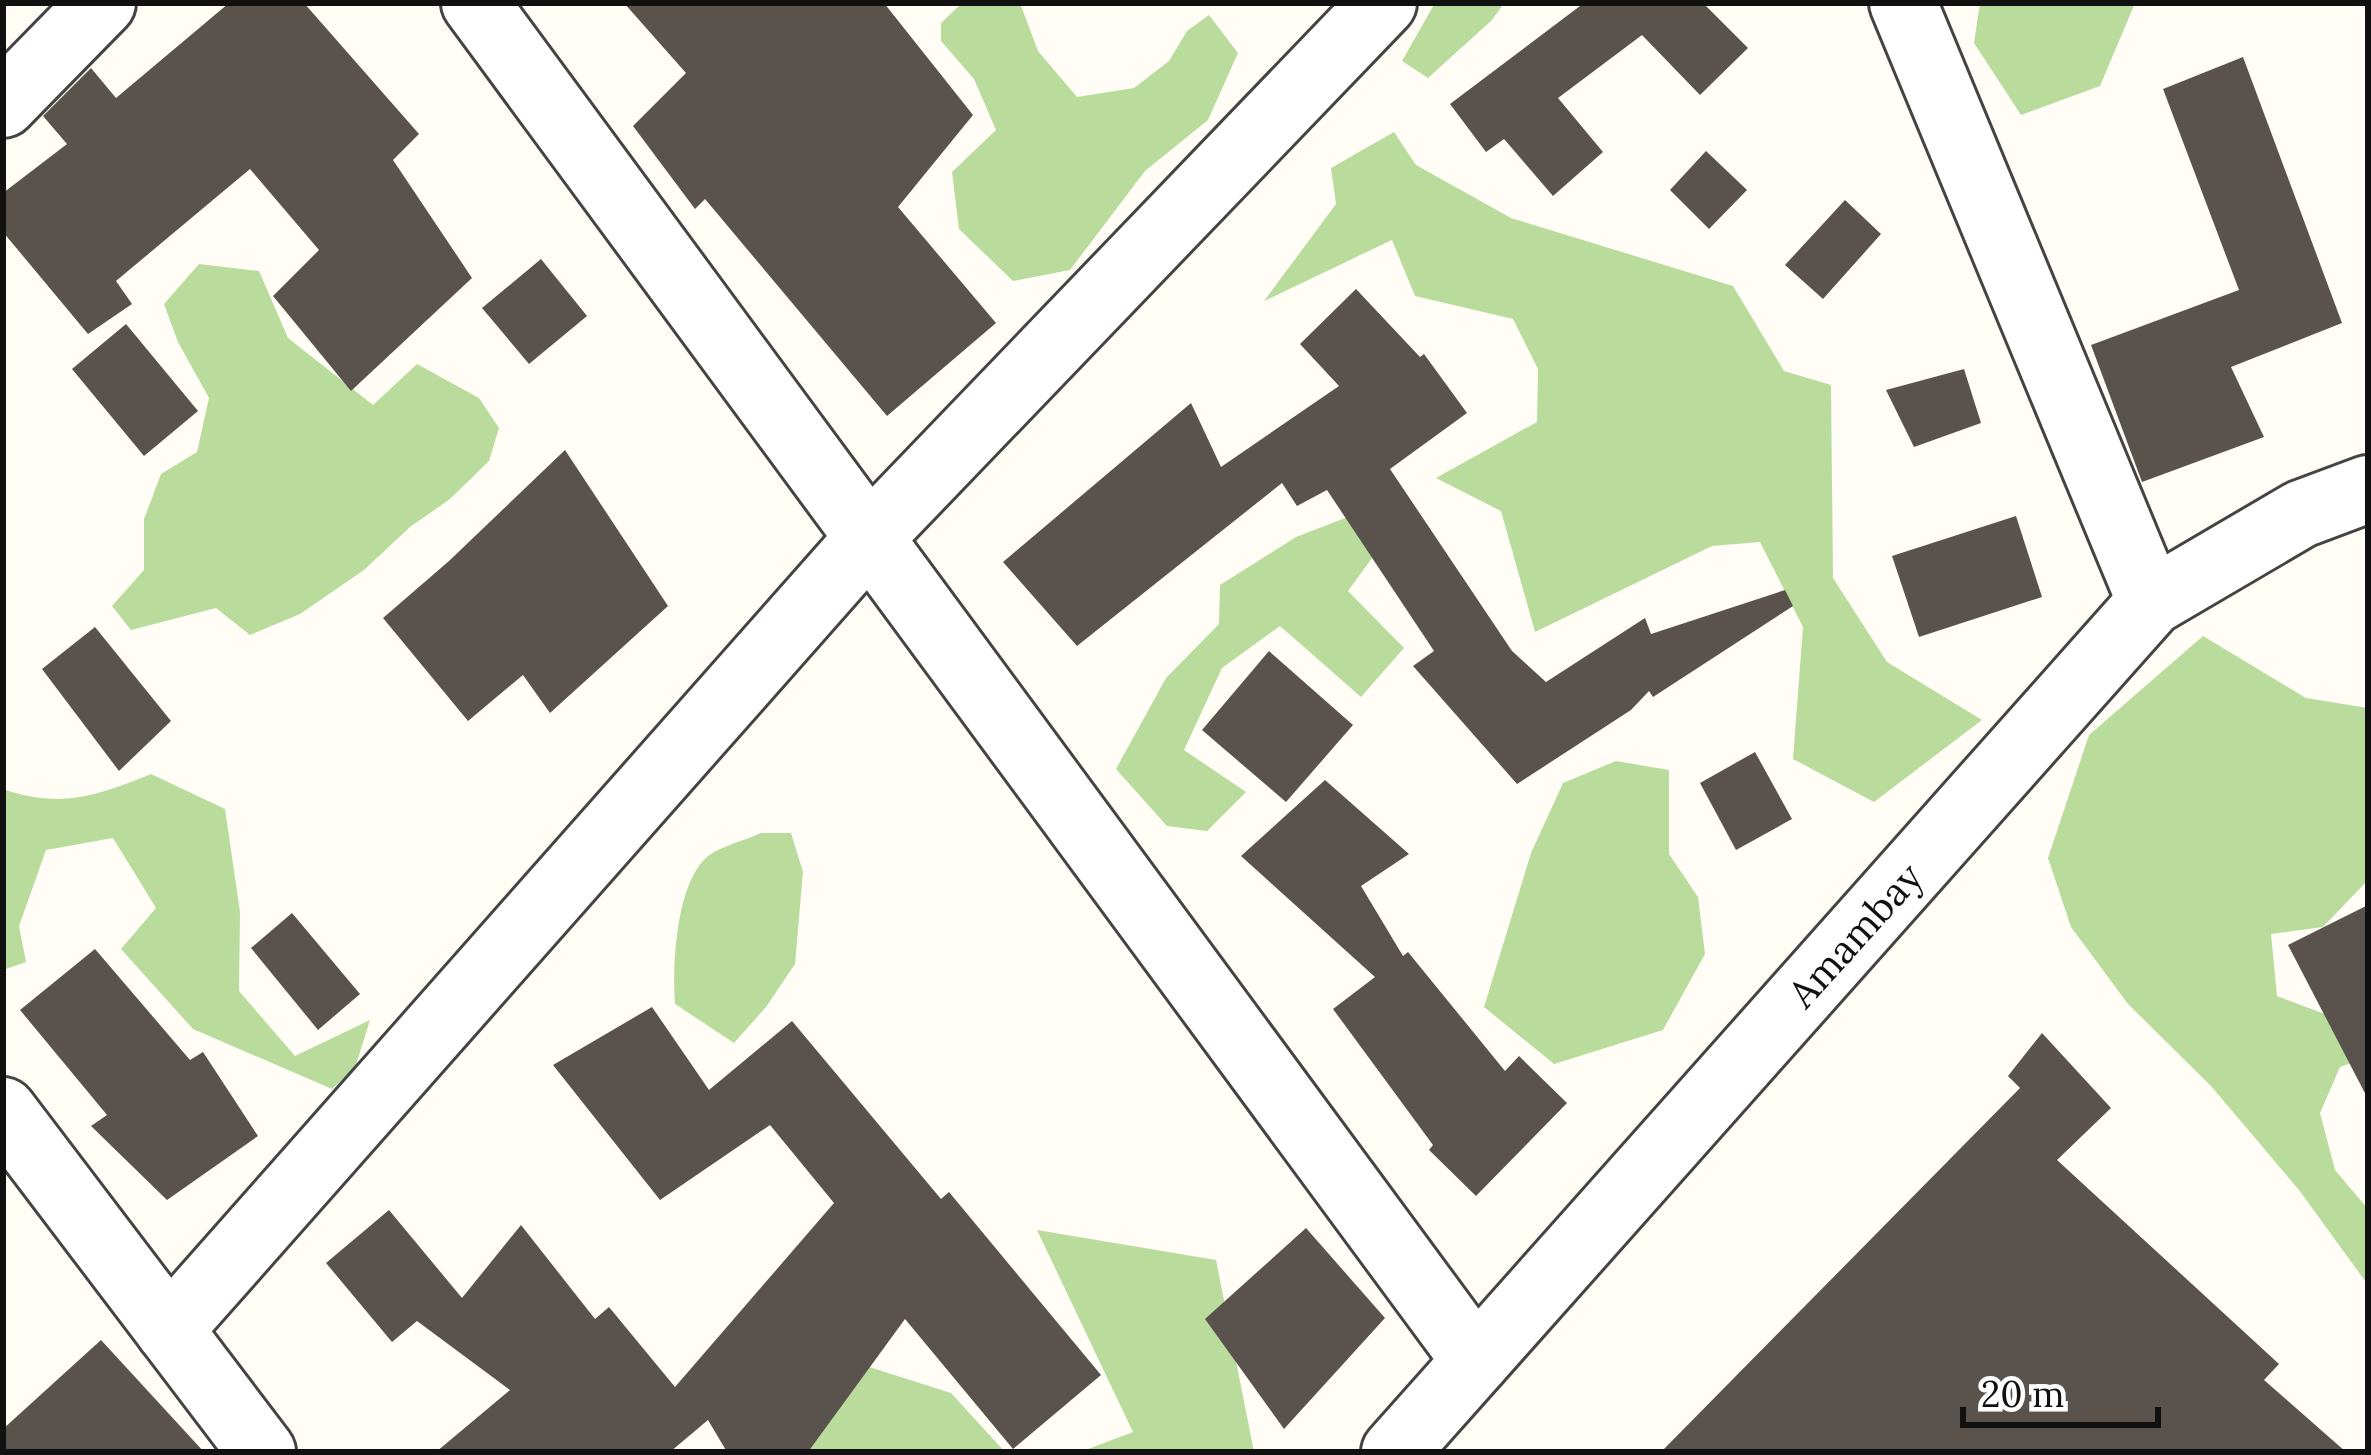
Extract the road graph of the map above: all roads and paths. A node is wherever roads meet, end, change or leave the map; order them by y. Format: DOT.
graph roads {
  1 [pos="102,3"];
  2 [pos="475,3"];
  3 [pos="1383,3"];
  4 [pos="1903,3"];
  5 [pos="3,104"];
  6 [pos="2368,489"];
  7 [pos="869,538"];
  8 [pos="2151,602"];
  9 [pos="14,1153"];
  10 [pos="169,1330"];
  11 [pos="1476,1361"];
  12 [pos="262,1452"];
  13 [pos="1395,1452"];
  1 -- 5 [label="street"];
  2 -- 7 [label="street"];
  3 -- 7 [label="street"];
  4 -- 8 [label="street"];
  6 -- 8 [label="street, Amambay"];
  7 -- 10 [label="street"];
  7 -- 11 [label="street"];
  8 -- 11 [label="street, Amambay"];
  9 -- 10 [label="street"];
  10 -- 12 [label="street"];
  11 -- 13 [label="street, Amambay"];
}
